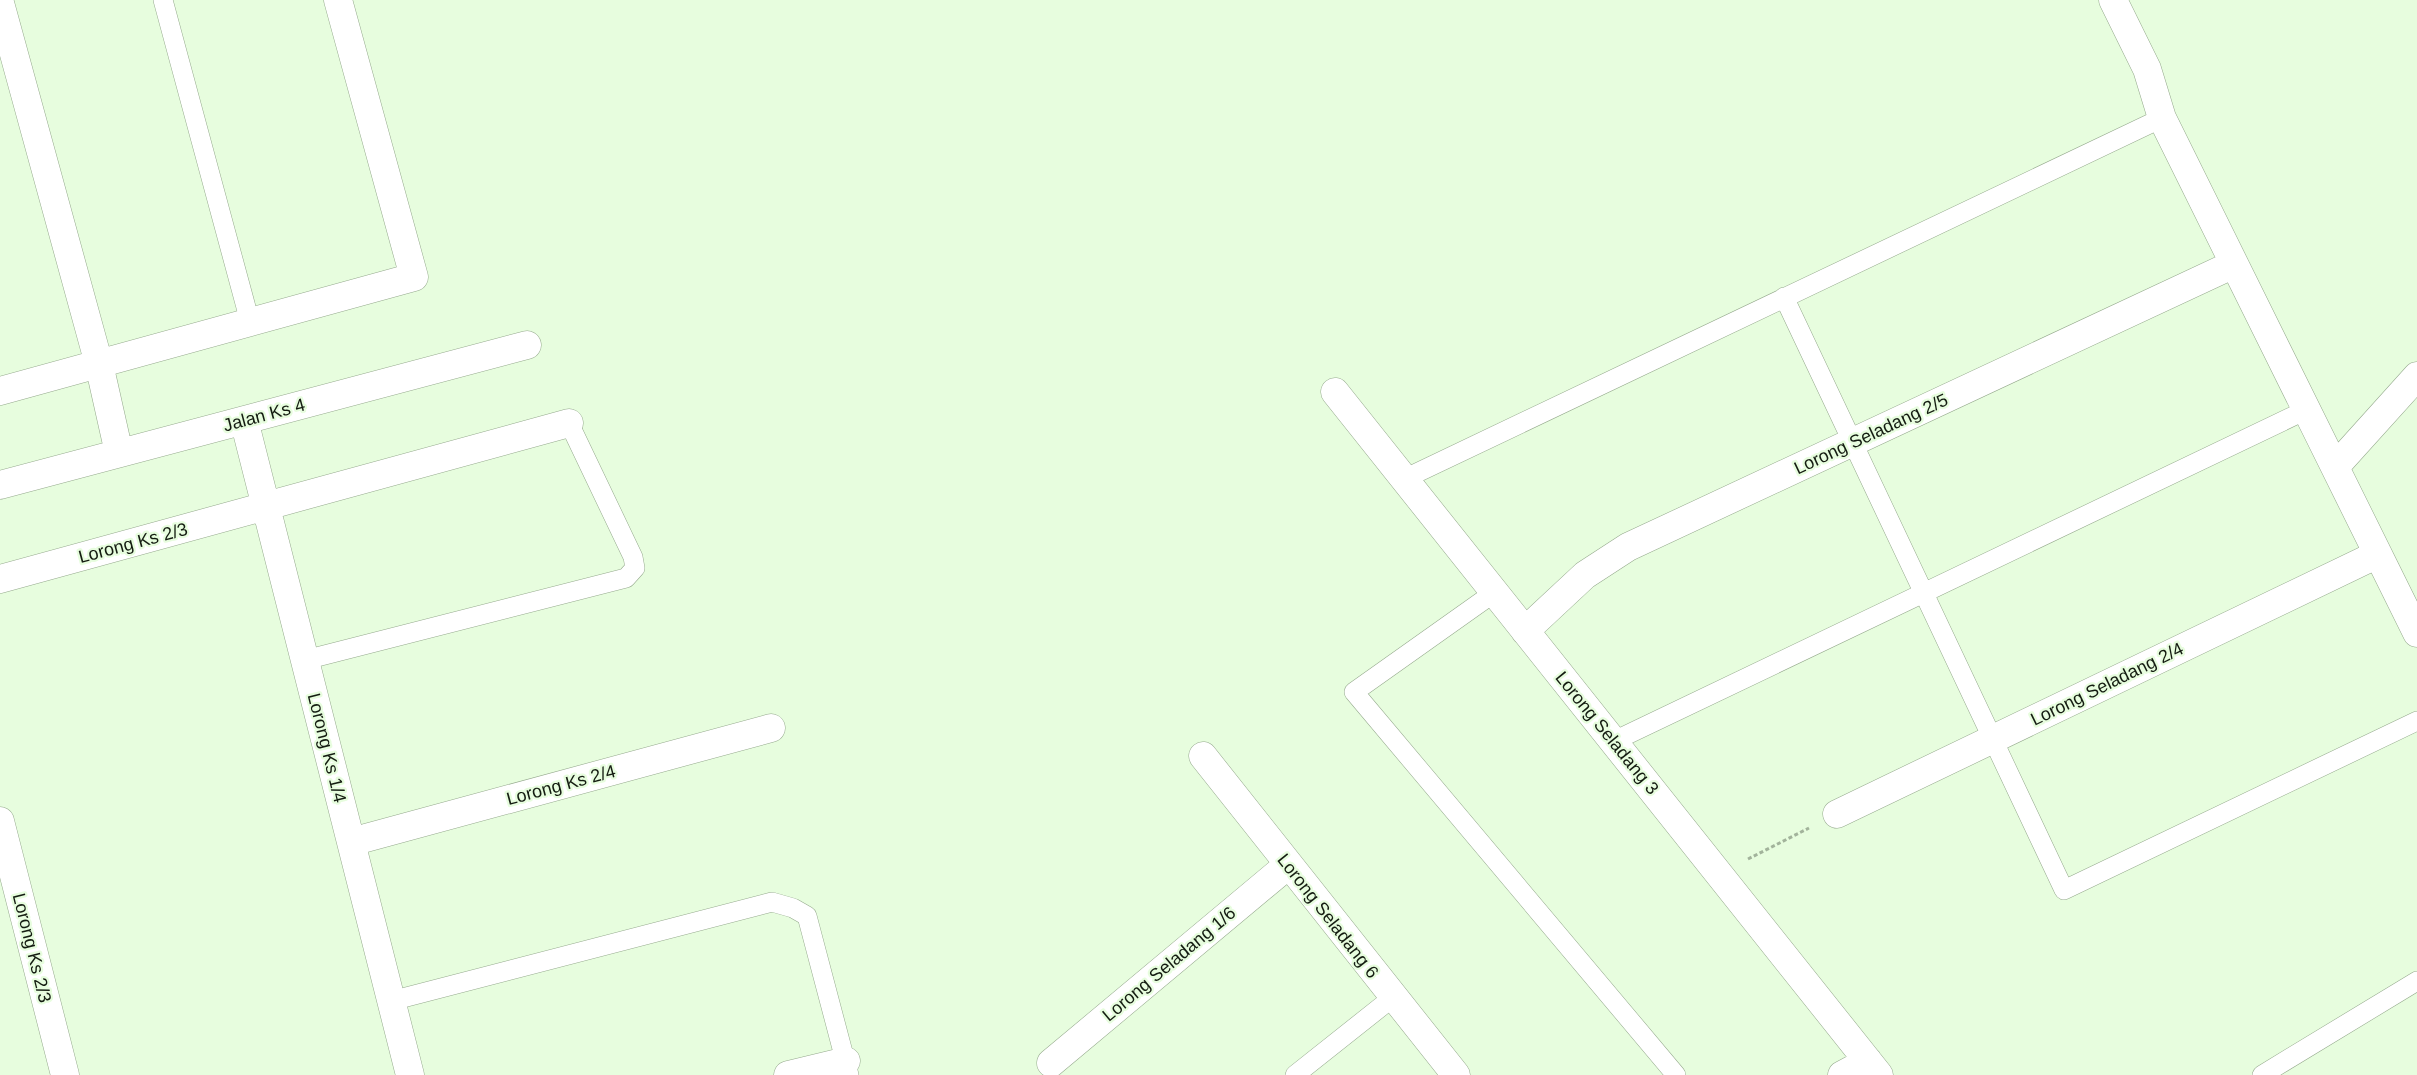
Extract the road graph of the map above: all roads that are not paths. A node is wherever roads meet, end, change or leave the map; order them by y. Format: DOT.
graph roads {
  1 [pos="163,0"];
  2 [pos="338,0"];
  3 [pos="2113,0"];
  4 [pos="0,3"];
  5 [pos="6,47"];
  6 [pos="2162,118"];
  7 [pos="2234,264"];
  8 [pos="1784,298"];
  9 [pos="250,322"];
  10 [pos="527,345"];
  11 [pos="99,364"];
  12 [pos="2417,376"];
  13 [pos="0,391"];
  14 [pos="1335,392"];
  15 [pos="2306,410"];
  16 [pos="244,420"];
  17 [pos="569,423"];
  18 [pos="1853,442"];
  19 [pos="119,453"];
  20 [pos="2335,467"];
  21 [pos="1404,479"];
  22 [pos="0,485"];
  23 [pos="266,506"];
  24 [pos="2378,554"];
  25 [pos="0,579"];
  26 [pos="1495,592"];
  27 [pos="1924,592"];
  28 [pos="1525,631"];
  29 [pos="2417,633"];
  30 [pos="305,660"];
  31 [pos="2417,721"];
  32 [pos="771,728"];
  33 [pos="1993,739"];
  34 [pos="1614,741"];
  35 [pos="1203,756"];
  36 [pos="1837,814"];
  37 [pos="0,821"];
  38 [pos="351,842"];
  39 [pos="1288,865"];
  40 [pos="2417,982"];
  41 [pos="1392,998"];
  42 [pos="392,1000"];
  43 [pos="1051,1063"];
  44 [pos="848,1068"];
  45 [pos="1874,1068"];
  46 [pos="65,1075"];
  47 [pos="410,1075"];
  48 [pos="788,1075"];
  49 [pos="1295,1075"];
  50 [pos="1456,1075"];
  51 [pos="1676,1075"];
  52 [pos="1842,1075"];
  53 [pos="2262,1075"];
  1 -- 9 [label="lane"];
  2 -- 9 [label="street"];
  3 -- 6 [label="street"];
  4 -- 5 [label="street"];
  5 -- 11 [label="street"];
  6 -- 7 [label="street"];
  6 -- 8 [label="lane"];
  7 -- 15 [label="street"];
  7 -- 18 [label="street, Lorong Seladang 2/5"];
  8 -- 18 [label="lane"];
  8 -- 21 [label="lane"];
  9 -- 11 [label="street"];
  10 -- 16 [label="street, Jalan Ks 4"];
  11 -- 13 [label="street"];
  11 -- 19 [label="street"];
  12 -- 20 [label="street"];
  14 -- 21 [label="street, Lorong Seladang 3"];
  15 -- 20 [label="street"];
  15 -- 27 [label="lane"];
  16 -- 19 [label="street, Jalan Ks 4"];
  16 -- 23 [label="street, Lorong Ks 1/4"];
  17 -- 23 [label="street"];
  17 -- 30 [label="lane"];
  18 -- 27 [label="lane"];
  18 -- 28 [label="street, Lorong Seladang 2/5"];
  19 -- 22 [label="street, Jalan Ks 4"];
  20 -- 24 [label="street"];
  21 -- 26 [label="street, Lorong Seladang 3"];
  23 -- 25 [label="street, Lorong Ks 2/3"];
  23 -- 30 [label="street, Lorong Ks 1/4"];
  24 -- 29 [label="street"];
  24 -- 33 [label="street, Lorong Seladang 2/4"];
  26 -- 28 [label="street, Lorong Seladang 3"];
  26 -- 51 [label="lane"];
  27 -- 33 [label="lane"];
  27 -- 34 [label="lane"];
  28 -- 34 [label="street, Lorong Seladang 3"];
  30 -- 38 [label="street, Lorong Ks 1/4"];
  31 -- 33 [label="lane"];
  32 -- 38 [label="street, Lorong Ks 2/4"];
  33 -- 36 [label="street, Lorong Seladang 2/4"];
  34 -- 45 [label="street, Lorong Seladang 3"];
  35 -- 39 [label="street, Lorong Seladang 6"];
  37 -- 46 [label="street, Lorong Ks 2/3"];
  38 -- 42 [label="street, Lorong Ks 1/4"];
  39 -- 41 [label="street, Lorong Seladang 6"];
  39 -- 43 [label="street, Lorong Seladang 1/6"];
  40 -- 53 [label="lane"];
  41 -- 49 [label="lane"];
  41 -- 50 [label="street, Lorong Seladang 6"];
  42 -- 44 [label="lane"];
  42 -- 47 [label="street, Lorong Ks 1/4"];
  44 -- 48 [label="street"];
  45 -- 52 [label="street"];
}
